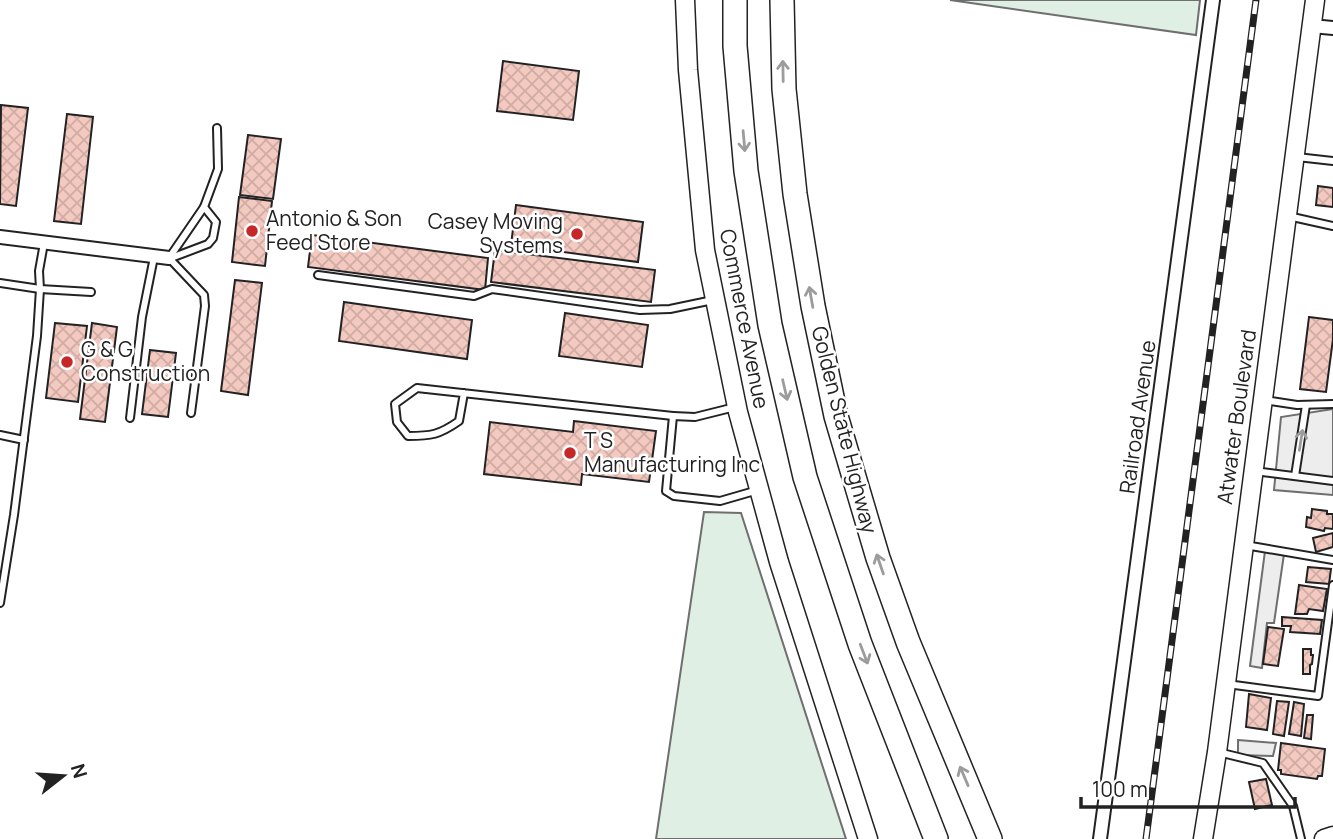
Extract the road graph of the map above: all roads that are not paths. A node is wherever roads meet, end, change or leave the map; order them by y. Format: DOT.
graph roads {
  1 [pos="685,0"];
  2 [pos="735,0"];
  3 [pos="782,0"];
  4 [pos="1213,0"];
  5 [pos="1315,0"];
  6 [pos="1312,26"];
  7 [pos="1333,28"];
  8 [pos="217,128"];
  9 [pos="1294,157"];
  10 [pos="1333,160"];
  11 [pos="204,207"];
  12 [pos="1286,215"];
  13 [pos="1333,226"];
  14 [pos="0,237"];
  15 [pos="44,243"];
  16 [pos="154,257"];
  17 [pos="169,258"];
  18 [pos="318,275"];
  19 [pos="0,283"];
  20 [pos="40,289"];
  21 [pos="91,292"];
  22 [pos="715,299"];
  23 [pos="464,393"];
  24 [pos="1262,400"];
  25 [pos="1333,404"];
  26 [pos="1306,405"];
  27 [pos="737,407"];
  28 [pos="191,413"];
  29 [pos="673,416"];
  30 [pos="130,418"];
  31 [pos="0,436"];
  32 [pos="24,440"];
  33 [pos="1253,470"];
  34 [pos="1296,476"];
  35 [pos="1333,481"];
  36 [pos="759,489"];
  37 [pos="1243,545"];
  38 [pos="1333,560"];
  39 [pos="1333,585"];
  40 [pos="0,603"];
  41 [pos="1225,684"];
  42 [pos="1217,752"];
  43 [pos="1333,836"];
  44 [pos="868,839"];
  45 [pos="936,839"];
  46 [pos="990,839"];
  47 [pos="1100,839"];
  48 [pos="1203,839"];
  49 [pos="1301,839"];
  50 [pos="1324,839"];
  1 -- 22 [label="main road, Commerce Avenue"];
  2 -- 45 [label="highway, Golden State Highway, one-way"];
  46 -- 3 [label="highway, Golden State Highway, one-way"];
  4 -- 47 [label="street, Railroad Avenue"];
  5 -- 6 [label="main road, Atwater Boulevard"];
  6 -- 7 [label="street"];
  6 -- 9 [label="main road, Atwater Boulevard"];
  8 -- 11 [label="lane"];
  9 -- 10 [label="lane"];
  9 -- 12 [label="main road, Atwater Boulevard"];
  11 -- 17 [label="lane"];
  11 -- 17 [label="lane"];
  12 -- 13 [label="lane"];
  12 -- 24 [label="main road, Atwater Boulevard"];
  14 -- 15 [label="street"];
  15 -- 16 [label="street"];
  15 -- 20 [label="lane"];
  16 -- 17 [label="street"];
  16 -- 30 [label="lane"];
  17 -- 28 [label="lane"];
  18 -- 22 [label="lane"];
  19 -- 20 [label="lane"];
  20 -- 21 [label="lane"];
  20 -- 32 [label="lane"];
  22 -- 27 [label="main road, Commerce Avenue"];
  23 -- 23 [label="lane"];
  23 -- 29 [label="lane"];
  24 -- 26 [label="lane"];
  24 -- 33 [label="main road, Atwater Boulevard"];
  25 -- 26 [label="lane"];
  34 -- 26 [label="lane, one-way"];
  27 -- 29 [label="lane"];
  27 -- 36 [label="main road, Commerce Avenue"];
  29 -- 36 [label="lane"];
  31 -- 32 [label="lane"];
  32 -- 40 [label="lane"];
  33 -- 34 [label="lane"];
  33 -- 37 [label="main road, Atwater Boulevard"];
  34 -- 35 [label="lane"];
  36 -- 44 [label="main road, Commerce Avenue"];
  37 -- 38 [label="lane"];
  37 -- 41 [label="main road, Atwater Boulevard"];
  39 -- 41 [label="lane"];
  41 -- 42 [label="main road, Atwater Boulevard"];
  42 -- 48 [label="main road, Atwater Boulevard"];
  42 -- 49 [label="lane"];
  43 -- 50 [label="main road"];
}
